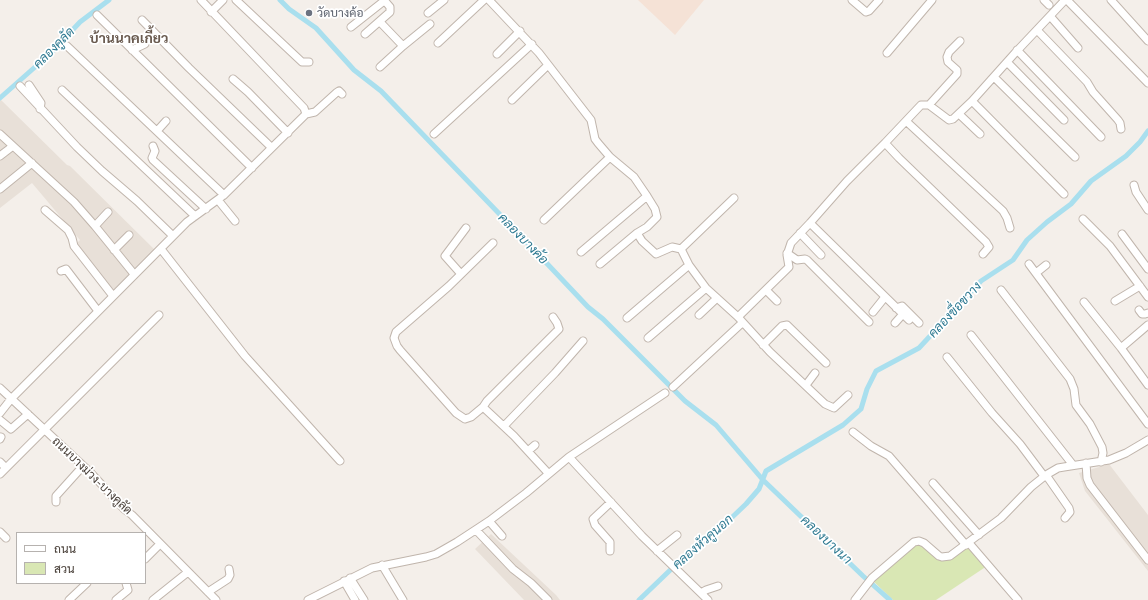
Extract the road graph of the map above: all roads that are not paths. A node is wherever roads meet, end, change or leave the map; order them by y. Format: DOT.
graph roads {
  1 [pos="201,0"];
  2 [pos="223,0"];
  3 [pos="236,0"];
  4 [pos="384,0"];
  5 [pos="444,0"];
  6 [pos="484,0"];
  7 [pos="489,0"];
  8 [pos="852,0"];
  9 [pos="879,0"];
  10 [pos="932,0"];
  11 [pos="1111,0"];
  12 [pos="1065,1"];
  13 [pos="211,12"];
  14 [pos="428,13"];
  15 [pos="97,15"];
  16 [pos="1050,16"];
  17 [pos="142,20"];
  18 [pos="380,22"];
  19 [pos="430,24"];
  20 [pos="351,27"];
  21 [pos="1036,30"];
  22 [pos="520,31"];
  23 [pos="1091,31"];
  24 [pos="365,34"];
  25 [pos="1147,36"];
  26 [pos="960,41"];
  27 [pos="438,43"];
  28 [pos="145,44"];
  29 [pos="532,44"];
  30 [pos="67,46"];
  31 [pos="403,46"];
  32 [pos="1078,48"];
  33 [pos="132,50"];
  34 [pos="1016,51"];
  35 [pos="887,53"];
  36 [pos="497,54"];
  37 [pos="309,62"];
  38 [pos="1007,62"];
  39 [pos="548,65"];
  40 [pos="380,67"];
  41 [pos="994,77"];
  42 [pos="233,79"];
  43 [pos="1148,83"];
  44 [pos="29,85"];
  45 [pos="20,86"];
  46 [pos="62,90"];
  47 [pos="342,94"];
  48 [pos="512,100"];
  49 [pos="972,101"];
  50 [pos="1064,103"];
  51 [pos="929,105"];
  52 [pos="40,109"];
  53 [pos="306,114"];
  54 [pos="959,114"];
  55 [pos="1064,120"];
  56 [pos="166,121"];
  57 [pos="906,121"];
  58 [pos="1121,129"];
  59 [pos="157,131"];
  60 [pos="288,132"];
  61 [pos="0,134"];
  62 [pos="434,134"];
  63 [pos="980,134"];
  64 [pos="1101,137"];
  65 [pos="885,143"];
  66 [pos="13,146"];
  67 [pos="153,146"];
  68 [pos="271,147"];
  69 [pos="0,156"];
  70 [pos="1075,156"];
  71 [pos="610,157"];
  72 [pos="32,163"];
  73 [pos="252,168"];
  74 [pos="1134,185"];
  75 [pos="0,190"];
  76 [pos="1064,194"];
  77 [pos="647,196"];
  78 [pos="221,197"];
  79 [pos="734,198"];
  80 [pos="206,208"];
  81 [pos="45,210"];
  82 [pos="1148,210"];
  83 [pos="108,212"];
  84 [pos="195,216"];
  85 [pos="1083,219"];
  86 [pos="235,220"];
  87 [pos="544,220"];
  88 [pos="810,223"];
  89 [pos="95,226"];
  90 [pos="466,228"];
  91 [pos="1010,228"];
  92 [pos="637,233"];
  93 [pos="800,233"];
  94 [pos="1122,234"];
  95 [pos="129,235"];
  96 [pos="173,236"];
  97 [pos="493,243"];
  98 [pos="161,249"];
  99 [pos="681,249"];
  100 [pos="114,250"];
  101 [pos="581,252"];
  102 [pos="787,253"];
  103 [pos="983,254"];
  104 [pos="821,255"];
  105 [pos="600,264"];
  106 [pos="1029,264"];
  107 [pos="689,265"];
  108 [pos="1046,265"];
  109 [pos="1148,269"];
  110 [pos="61,271"];
  111 [pos="1036,273"];
  112 [pos="134,274"];
  113 [pos="461,274"];
  114 [pos="1140,286"];
  115 [pos="706,288"];
  116 [pos="766,290"];
  117 [pos="1001,290"];
  118 [pos="113,296"];
  119 [pos="885,297"];
  120 [pos="1148,297"];
  121 [pos="716,298"];
  122 [pos="1115,301"];
  123 [pos="777,302"];
  124 [pos="1084,302"];
  125 [pos="896,308"];
  126 [pos="1139,310"];
  127 [pos="98,311"];
  128 [pos="873,312"];
  129 [pos="1148,313"];
  130 [pos="903,314"];
  131 [pos="159,315"];
  132 [pos="699,315"];
  133 [pos="553,317"];
  134 [pos="627,318"];
  135 [pos="740,320"];
  136 [pos="909,320"];
  137 [pos="869,322"];
  138 [pos="895,323"];
  139 [pos="919,323"];
  140 [pos="1148,324"];
  141 [pos="971,335"];
  142 [pos="648,338"];
  143 [pos="583,342"];
  144 [pos="763,345"];
  145 [pos="1121,348"];
  146 [pos="947,357"];
  147 [pos="826,363"];
  148 [pos="814,373"];
  149 [pos="806,385"];
  150 [pos="1148,385"];
  151 [pos="672,387"];
  152 [pos="0,388"];
  153 [pos="665,393"];
  154 [pos="848,396"];
  155 [pos="11,399"];
  156 [pos="483,407"];
  157 [pos="0,412"];
  158 [pos="28,414"];
  159 [pos="0,420"];
  160 [pos="1148,424"];
  161 [pos="504,426"];
  162 [pos="44,429"];
  163 [pos="853,432"];
  164 [pos="1148,440"];
  165 [pos="535,445"];
  166 [pos="528,451"];
  167 [pos="569,457"];
  168 [pos="340,461"];
  169 [pos="0,462"];
  170 [pos="1101,462"];
  171 [pos="1086,463"];
  172 [pos="83,466"];
  173 [pos="1073,466"];
  174 [pos="6,468"];
  175 [pos="0,474"];
  176 [pos="548,474"];
  177 [pos="1045,476"];
  178 [pos="933,483"];
  179 [pos="56,502"];
  180 [pos="611,502"];
  181 [pos="1064,518"];
  182 [pos="489,521"];
  183 [pos="476,530"];
  184 [pos="0,532"];
  185 [pos="677,535"];
  186 [pos="979,535"];
  187 [pos="502,536"];
  188 [pos="6,538"];
  189 [pos="160,544"];
  190 [pos="968,544"];
  191 [pos="610,551"];
  192 [pos="657,551"];
  193 [pos="146,558"];
  194 [pos="1148,560"];
  195 [pos="382,565"];
  196 [pos="229,569"];
  197 [pos="188,572"];
  198 [pos="347,579"];
  199 [pos="86,584"];
  200 [pos="126,584"];
  201 [pos="718,586"];
  202 [pos="208,592"];
  203 [pos="701,593"];
  204 [pos="69,600"];
  205 [pos="116,600"];
  206 [pos="153,600"];
  207 [pos="216,600"];
  208 [pos="308,600"];
  209 [pos="355,600"];
  210 [pos="364,600"];
  211 [pos="403,600"];
  212 [pos="548,600"];
  213 [pos="708,600"];
  214 [pos="855,600"];
  215 [pos="1018,600"];
  1 -- 13 [label="street"];
  2 -- 13 [label="street"];
  3 -- 37 [label="street"];
  4 -- 18 [label="street"];
  4 -- 20 [label="street"];
  5 -- 14 [label="street"];
  6 -- 27 [label="street"];
  7 -- 22 [label="street"];
  8 -- 9 [label="street"];
  10 -- 35 [label="street"];
  11 -- 25 [label="street"];
  12 -- 16 [label="street"];
  12 -- 23 [label="street"];
  12 -- 43 [label="street"];
  13 -- 53 [label="street"];
  15 -- 33 [label="street"];
  16 -- 21 [label="street"];
  16 -- 32 [label="street"];
  17 -- 68 [label="street"];
  18 -- 24 [label="street"];
  18 -- 31 [label="street"];
  19 -- 31 [label="street"];
  21 -- 34 [label="street"];
  21 -- 58 [label="street"];
  22 -- 29 [label="street"];
  22 -- 36 [label="street"];
  26 -- 51 [label="street"];
  28 -- 33 [label="street"];
  29 -- 39 [label="street"];
  29 -- 62 [label="street"];
  30 -- 59 [label="street"];
  31 -- 40 [label="street"];
  33 -- 73 [label="street"];
  34 -- 38 [label="street"];
  34 -- 50 [label="street"];
  34 -- 64 [label="street"];
  38 -- 41 [label="street"];
  38 -- 55 [label="street"];
  39 -- 48 [label="street"];
  39 -- 71 [label="street"];
  41 -- 49 [label="street"];
  41 -- 70 [label="street"];
  42 -- 60 [label="street"];
  44 -- 52 [label="street"];
  45 -- 52 [label="street"];
  46 -- 84 [label="street"];
  47 -- 53 [label="street"];
  49 -- 54 [label="street"];
  49 -- 76 [label="street"];
  51 -- 54 [label="street"];
  51 -- 57 [label="street"];
  52 -- 96 [label="street"];
  53 -- 60 [label="street"];
  54 -- 63 [label="street"];
  56 -- 59 [label="street"];
  57 -- 65 [label="street"];
  57 -- 91 [label="street"];
  59 -- 78 [label="street"];
  60 -- 68 [label="street"];
  61 -- 66 [label="street"];
  65 -- 88 [label="street"];
  65 -- 103 [label="street"];
  66 -- 69 [label="street"];
  66 -- 72 [label="street"];
  67 -- 80 [label="street"];
  68 -- 73 [label="street"];
  71 -- 77 [label="street"];
  71 -- 87 [label="street"];
  72 -- 75 [label="street"];
  72 -- 89 [label="street"];
  73 -- 78 [label="street"];
  74 -- 82 [label="street"];
  77 -- 92 [label="street"];
  77 -- 101 [label="street"];
  78 -- 80 [label="street"];
  78 -- 86 [label="street"];
  79 -- 99 [label="street"];
  80 -- 84 [label="street"];
  81 -- 118 [label="street"];
  83 -- 89 [label="street"];
  84 -- 96 [label="street"];
  85 -- 114 [label="street"];
  88 -- 93 [label="street"];
  88 -- 119 [label="street"];
  89 -- 100 [label="street"];
  90 -- 113 [label="street"];
  92 -- 99 [label="street"];
  92 -- 105 [label="street"];
  93 -- 102 [label="street"];
  93 -- 104 [label="street"];
  94 -- 109 [label="street"];
  95 -- 100 [label="street"];
  96 -- 98 [label="street"];
  97 -- 113 [label="street"];
  98 -- 112 [label="street"];
  98 -- 168 [label="street"];
  99 -- 107 [label="street"];
  100 -- 112 [label="street"];
  102 -- 116 [label="street"];
  102 -- 137 [label="street"];
  106 -- 111 [label="street"];
  107 -- 115 [label="street"];
  107 -- 134 [label="street"];
  108 -- 111 [label="street"];
  110 -- 127 [label="street"];
  111 -- 160 [label="street"];
  112 -- 118 [label="street"];
  113 -- 156 [label="street"];
  114 -- 120 [label="street"];
  114 -- 122 [label="street"];
  115 -- 121 [label="street"];
  115 -- 142 [label="street"];
  116 -- 123 [label="street"];
  116 -- 135 [label="street"];
  117 -- 170 [label="street"];
  118 -- 127 [label="street"];
  119 -- 125 [label="street"];
  119 -- 128 [label="street"];
  121 -- 132 [label="street"];
  121 -- 135 [label="street"];
  124 -- 145 [label="street"];
  125 -- 130 [label="street"];
  125 -- 139 [label="street"];
  126 -- 129 [label="street"];
  127 -- 155 [label="street"];
  130 -- 136 [label="street"];
  130 -- 138 [label="street"];
  131 -- 162 [label="street"];
  133 -- 156 [label="street"];
  135 -- 144 [label="street"];
  135 -- 151 [label="street"];
  140 -- 145 [label="street"];
  141 -- 173 [label="street"];
  143 -- 161 [label="street"];
  144 -- 147 [label="street"];
  144 -- 149 [label="street"];
  145 -- 150 [label="street"];
  146 -- 177 [label="street"];
  148 -- 149 [label="street"];
  149 -- 154 [label="street"];
  152 -- 155 [label="street, ถนนบางม่วง-บางคูลัด"];
  153 -- 167 [label="street"];
  155 -- 157 [label="street"];
  155 -- 158 [label="street, ถนนบางม่วง-บางคูลัด"];
  156 -- 161 [label="street"];
  158 -- 159 [label="street"];
  158 -- 162 [label="street, ถนนบางม่วง-บางคูลัด"];
  161 -- 166 [label="street"];
  162 -- 172 [label="street, ถนนบางม่วง-บางคูลัด"];
  162 -- 174 [label="street"];
  163 -- 190 [label="street"];
  164 -- 170 [label="street"];
  165 -- 166 [label="street"];
  166 -- 176 [label="street"];
  167 -- 176 [label="street"];
  167 -- 180 [label="street"];
  169 -- 174 [label="street"];
  170 -- 171 [label="street"];
  171 -- 173 [label="street"];
  171 -- 194 [label="street"];
  172 -- 179 [label="street"];
  172 -- 189 [label="street, ถนนบางม่วง-บางคูลัด"];
  173 -- 177 [label="street"];
  174 -- 175 [label="street"];
  176 -- 182 [label="street"];
  177 -- 181 [label="street"];
  177 -- 186 [label="street"];
  178 -- 186 [label="street"];
  180 -- 191 [label="street"];
  180 -- 192 [label="street"];
  182 -- 183 [label="street"];
  182 -- 187 [label="street"];
  183 -- 195 [label="street"];
  183 -- 212 [label="street"];
  184 -- 188 [label="street"];
  185 -- 192 [label="street"];
  186 -- 190 [label="street"];
  189 -- 193 [label="street"];
  189 -- 197 [label="street, ถนนบางม่วง-บางคูลัด"];
  190 -- 214 [label="street"];
  190 -- 215 [label="street"];
  192 -- 203 [label="street"];
  195 -- 198 [label="street"];
  195 -- 211 [label="street"];
  196 -- 202 [label="street"];
  197 -- 202 [label="street, ถนนบางม่วง-บางคูลัด"];
  197 -- 206 [label="street"];
  198 -- 208 [label="street"];
  198 -- 209 [label="street"];
  198 -- 210 [label="street"];
  199 -- 204 [label="street"];
  200 -- 205 [label="street"];
  201 -- 203 [label="street"];
  202 -- 207 [label="street, ถนนบางม่วง-บางคูลัด"];
  203 -- 213 [label="street"];
}
